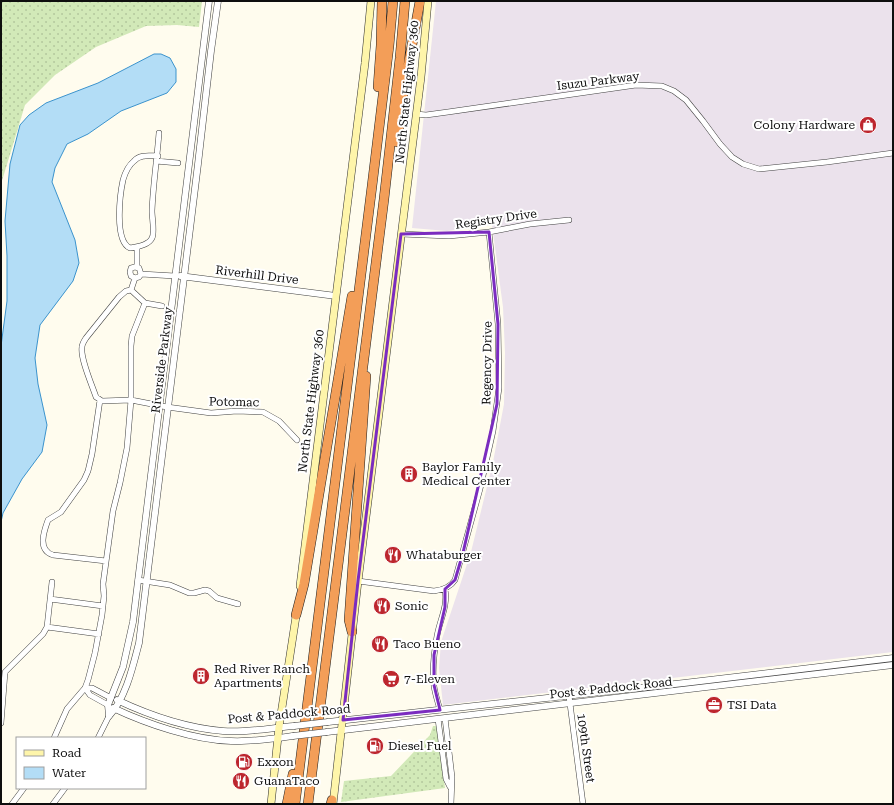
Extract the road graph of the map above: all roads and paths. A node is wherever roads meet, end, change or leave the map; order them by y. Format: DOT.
graph roads {
  1 [pos="209,1"];
  2 [pos="218,1"];
  3 [pos="371,1"];
  4 [pos="382,1"];
  5 [pos="393,1"];
  6 [pos="405,1"];
  7 [pos="420,1"];
  8 [pos="428,1"];
  9 [pos="205,40"];
  10 [pos="213,41"];
  11 [pos="416,114"];
  12 [pos="159,133"];
  13 [pos="893,153"];
  14 [pos="157,158"];
  15 [pos="178,163"];
  16 [pos="372,186"];
  17 [pos="384,199"];
  18 [pos="569,220"];
  19 [pos="489,232"];
  20 [pos="402,234"];
  21 [pos="366,241"];
  22 [pos="137,247"];
  23 [pos="137,267"];
  24 [pos="141,274"];
  25 [pos="175,276"];
  26 [pos="184,277"];
  27 [pos="135,278"];
  28 [pos="131,290"];
  29 [pos="336,296"];
  30 [pos="145,304"];
  31 [pos="162,306"];
  32 [pos="364,351"];
  33 [pos="100,400"];
  34 [pos="131,400"];
  35 [pos="159,406"];
  36 [pos="167,408"];
  37 [pos="297,440"];
  38 [pos="106,561"];
  39 [pos="138,580"];
  40 [pos="146,581"];
  41 [pos="358,581"];
  42 [pos="52,582"];
  43 [pos="445,588"];
  44 [pos="50,599"];
  45 [pos="238,604"];
  46 [pos="103,606"];
  47 [pos="296,615"];
  48 [pos="47,627"];
  49 [pos="352,632"];
  50 [pos="99,634"];
  51 [pos="893,658"];
  52 [pos="893,665"];
  53 [pos="828,669"];
  54 [pos="684,683"];
  55 [pos="85,688"];
  56 [pos="685,690"];
  57 [pos="569,696"];
  58 [pos="111,698"];
  59 [pos="119,701"];
  60 [pos="570,703"];
  61 [pos="108,705"];
  62 [pos="116,709"];
  63 [pos="440,710"];
  64 [pos="109,716"];
  65 [pos="442,719"];
  66 [pos="343,720"];
  67 [pos="1,723"];
  68 [pos="195,728"];
  69 [pos="279,728"];
  70 [pos="342,731"];
  71 [pos="196,736"];
  72 [pos="54,737"];
  73 [pos="98,737"];
  74 [pos="278,738"];
  75 [pos="302,746"];
  76 [pos="23,789"];
  77 [pos="64,789"];
  78 [pos="332,803"];
  79 [pos="12,804"];
  80 [pos="53,804"];
  81 [pos="271,804"];
  82 [pos="287,804"];
  83 [pos="295,804"];
  84 [pos="308,804"];
  85 [pos="451,804"];
  86 [pos="583,804"];
  1 -- 9 [label="street, Riverside Parkway"];
  2 -- 10 [label="street, Riverside Parkway"];
  3 -- 29 [label="main road, North State Highway 360"];
  4 -- 16 [label="highway"];
  5 -- 16 [label="highway"];
  6 -- 17 [label="highway"];
  7 -- 17 [label="highway"];
  8 -- 11 [label="main road, North State Highway 360"];
  9 -- 10 [label="street"];
  9 -- 25 [label="street, Riverside Parkway"];
  10 -- 26 [label="street, Riverside Parkway"];
  11 -- 13 [label="street, Isuzu Parkway"];
  11 -- 20 [label="main road, North State Highway 360"];
  12 -- 14 [label="street"];
  14 -- 15 [label="street"];
  14 -- 22 [label="street"];
  14 -- 22 [label="street"];
  16 -- 21 [label="highway"];
  17 -- 32 [label="highway"];
  18 -- 19 [label="street, Registry Drive"];
  19 -- 20 [label="street, Registry Drive"];
  19 -- 43 [label="street, Regency Drive"];
  20 -- 41 [label="main road, North State Highway 360"];
  21 -- 47 [label="highway"];
  21 -- 75 [label="highway"];
  22 -- 23 [label="street"];
  23 -- 24 [label="street"];
  23 -- 27 [label="street"];
  24 -- 25 [label="street"];
  24 -- 27 [label="street"];
  25 -- 26 [label="street, Riverhill Drive"];
  25 -- 35 [label="street, Riverside Parkway"];
  26 -- 29 [label="street, Riverhill Drive"];
  26 -- 36 [label="street, Riverside Parkway"];
  27 -- 28 [label="street"];
  28 -- 30 [label="street"];
  28 -- 33 [label="street"];
  29 -- 47 [label="main road, North State Highway 360"];
  30 -- 31 [label="street"];
  30 -- 34 [label="street"];
  32 -- 49 [label="highway"];
  32 -- 84 [label="highway"];
  33 -- 34 [label="street, Potomac"];
  33 -- 38 [label="street"];
  34 -- 35 [label="street, Potomac"];
  34 -- 38 [label="street"];
  35 -- 36 [label="street, Potomac"];
  35 -- 39 [label="street, Riverside Parkway"];
  36 -- 37 [label="street, Potomac"];
  36 -- 40 [label="street, Riverside Parkway"];
  38 -- 46 [label="street"];
  39 -- 40 [label="street"];
  39 -- 58 [label="street, Riverside Parkway"];
  40 -- 45 [label="street"];
  40 -- 59 [label="street, Riverside Parkway"];
  41 -- 43 [label="street"];
  41 -- 49 [label="main road, North State Highway 360"];
  42 -- 44 [label="street"];
  43 -- 63 [label="street"];
  44 -- 46 [label="street"];
  44 -- 48 [label="street"];
  46 -- 50 [label="street"];
  47 -- 69 [label="main road, North State Highway 360"];
  48 -- 50 [label="street"];
  48 -- 67 [label="street"];
  49 -- 66 [label="main road, North State Highway 360"];
  50 -- 55 [label="street"];
  51 -- 53 [label="street, Post & Paddock Road"];
  52 -- 53 [label="street, Post & Paddock Road"];
  53 -- 54 [label="street, Post & Paddock Road"];
  53 -- 56 [label="street, Post & Paddock Road"];
  54 -- 56 [label="street"];
  54 -- 57 [label="street, Post & Paddock Road"];
  55 -- 58 [label="street, Post & Paddock Road"];
  55 -- 61 [label="street, Post & Paddock Road"];
  55 -- 72 [label="street"];
  56 -- 60 [label="street, Post & Paddock Road"];
  57 -- 60 [label="street, 109th Street"];
  57 -- 63 [label="street, Post & Paddock Road"];
  58 -- 59 [label="street, Post & Paddock Road"];
  58 -- 61 [label="street, Riverside Parkway"];
  59 -- 62 [label="street, Riverside Parkway"];
  59 -- 68 [label="street, Post & Paddock Road"];
  60 -- 65 [label="street, Post & Paddock Road"];
  60 -- 86 [label="street, 109th Street"];
  61 -- 62 [label="street, Post & Paddock Road"];
  61 -- 64 [label="street, Riverside Parkway"];
  62 -- 64 [label="street, Riverside Parkway"];
  62 -- 71 [label="street, Post & Paddock Road"];
  63 -- 65 [label="street"];
  63 -- 66 [label="street, Post & Paddock Road"];
  64 -- 73 [label="street, Riverside Parkway"];
  65 -- 70 [label="street, Post & Paddock Road"];
  65 -- 85 [label="street"];
  66 -- 69 [label="street, Post & Paddock Road, bridge"];
  66 -- 70 [label="main road, North State Highway 360"];
  68 -- 69 [label="street, Post & Paddock Road"];
  68 -- 71 [label="street"];
  69 -- 74 [label="main road, North State Highway 360"];
  70 -- 74 [label="street, Post & Paddock Road, bridge"];
  70 -- 78 [label="main road, North State Highway 360"];
  71 -- 74 [label="street, Post & Paddock Road"];
  74 -- 81 [label="main road, North State Highway 360"];
  75 -- 82 [label="highway"];
  75 -- 83 [label="highway"];
  76 -- 79 [label="street"];
  77 -- 80 [label="street"];
}
